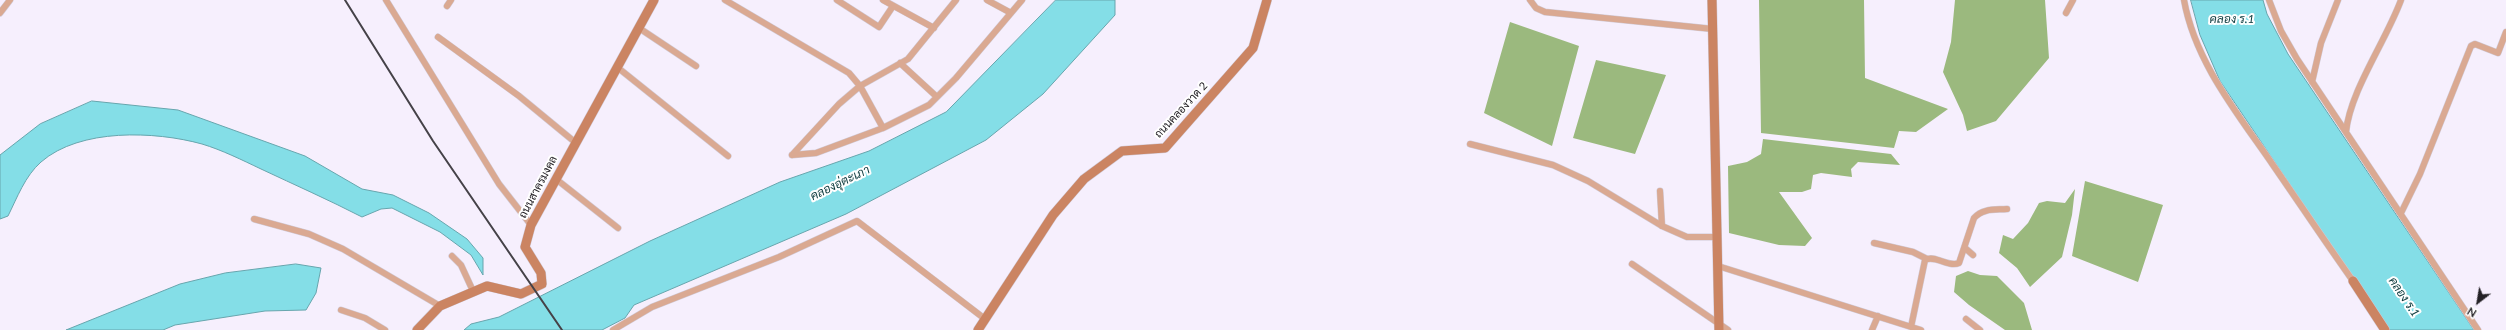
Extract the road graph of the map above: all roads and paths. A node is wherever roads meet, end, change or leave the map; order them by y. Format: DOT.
graph roads {
  1 [pos="10,0"];
  2 [pos="386,0"];
  3 [pos="451,0"];
  4 [pos="654,0"];
  5 [pos="725,0"];
  6 [pos="838,0"];
  7 [pos="883,0"];
  8 [pos="956,0"];
  9 [pos="987,0"];
  10 [pos="1022,0"];
  11 [pos="1267,0"];
  12 [pos="1530,0"];
  13 [pos="1712,0"];
  14 [pos="2073,0"];
  15 [pos="2184,0"];
  16 [pos="2269,0"];
  17 [pos="2338,0"];
  18 [pos="2400,0"];
  19 [pos="447,6"];
  20 [pos="893,6"];
  21 [pos="0,13"];
  22 [pos="1011,13"];
  23 [pos="2066,13"];
  24 [pos="639,28"];
  25 [pos="934,28"];
  26 [pos="1713,29"];
  27 [pos="2506,32"];
  28 [pos="438,37"];
  29 [pos="900,63"];
  30 [pos="696,66"];
  31 [pos="618,67"];
  32 [pos="2312,82"];
  33 [pos="860,86"];
  34 [pos="937,97"];
  35 [pos="883,128"];
  36 [pos="2346,132"];
  37 [pos="576,143"];
  38 [pos="1470,144"];
  39 [pos="728,156"];
  40 [pos="556,179"];
  41 [pos="1660,191"];
  42 [pos="2007,209"];
  43 [pos="2401,213"];
  44 [pos="254,219"];
  45 [pos="531,225"];
  46 [pos="1662,226"];
  47 [pos="618,228"];
  48 [pos="1716,237"];
  49 [pos="1874,243"];
  50 [pos="1965,248"];
  51 [pos="1973,255"];
  52 [pos="452,256"];
  53 [pos="1927,259"];
  54 [pos="1632,264"];
  55 [pos="1718,266"];
  56 [pos="2353,281"];
  57 [pos="473,291"];
  58 [pos="440,306"];
  59 [pos="341,310"];
  60 [pos="1878,316"];
  61 [pos="1966,319"];
  62 [pos="985,320"];
  63 [pos="1719,326"];
  64 [pos="1911,327"];
  65 [pos="385,330"];
  66 [pos="417,330"];
  67 [pos="614,330"];
  68 [pos="978,330"];
  69 [pos="1728,330"];
  70 [pos="1872,330"];
  71 [pos="1921,330"];
  72 [pos="1980,330"];
  73 [pos="2385,330"];
  74 [pos="2478,330"];
  1 -- 21 [label="street"];
  2 -- 45 [label="street"];
  3 -- 19 [label="street"];
  4 -- 24 [label="street, ถนนสาครมงคล"];
  5 -- 33 [label="street"];
  6 -- 20 [label="street"];
  7 -- 20 [label="street"];
  8 -- 25 [label="street"];
  9 -- 22 [label="street"];
  10 -- 22 [label="street"];
  11 -- 62 [label="street, ถนนคลองวาด 2"];
  12 -- 26 [label="street"];
  13 -- 26 [label="street"];
  14 -- 23 [label="street"];
  15 -- 56 [label="street"];
  16 -- 32 [label="street"];
  17 -- 32 [label="street"];
  18 -- 36 [label="street"];
  20 -- 25 [label="street"];
  22 -- 34 [label="street"];
  24 -- 30 [label="street"];
  24 -- 31 [label="street, ถนนสาครมงคล"];
  25 -- 29 [label="street"];
  26 -- 48 [label="street"];
  27 -- 43 [label="street"];
  28 -- 37 [label="street"];
  29 -- 33 [label="street"];
  29 -- 34 [label="street"];
  31 -- 37 [label="street, ถนนสาครมงคล"];
  31 -- 39 [label="street"];
  32 -- 36 [label="street"];
  33 -- 35 [label="street"];
  33 -- 35 [label="street"];
  34 -- 35 [label="street"];
  36 -- 43 [label="street"];
  37 -- 40 [label="street, ถนนสาครมงคล"];
  38 -- 46 [label="street"];
  40 -- 45 [label="street, ถนนสาครมงคล"];
  40 -- 47 [label="street"];
  41 -- 46 [label="street"];
  42 -- 50 [label="street"];
  43 -- 74 [label="street"];
  44 -- 58 [label="street"];
  45 -- 57 [label="street, ถนนสาครมงคล"];
  46 -- 48 [label="street"];
  48 -- 55 [label="street"];
  49 -- 53 [label="street"];
  50 -- 51 [label="street"];
  50 -- 53 [label="street"];
  52 -- 57 [label="street"];
  53 -- 64 [label="street"];
  54 -- 63 [label="street"];
  55 -- 60 [label="street"];
  55 -- 63 [label="street"];
  56 -- 73 [label="street"];
  57 -- 58 [label="street, ถนนสาครมงคล"];
  58 -- 66 [label="street, ถนนสาครมงคล"];
  59 -- 65 [label="street"];
  60 -- 64 [label="street"];
  60 -- 70 [label="street"];
  61 -- 72 [label="street"];
  62 -- 67 [label="street"];
  62 -- 68 [label="street, ถนนคลองวาด 2"];
  63 -- 69 [label="street"];
  64 -- 71 [label="street"];
}
